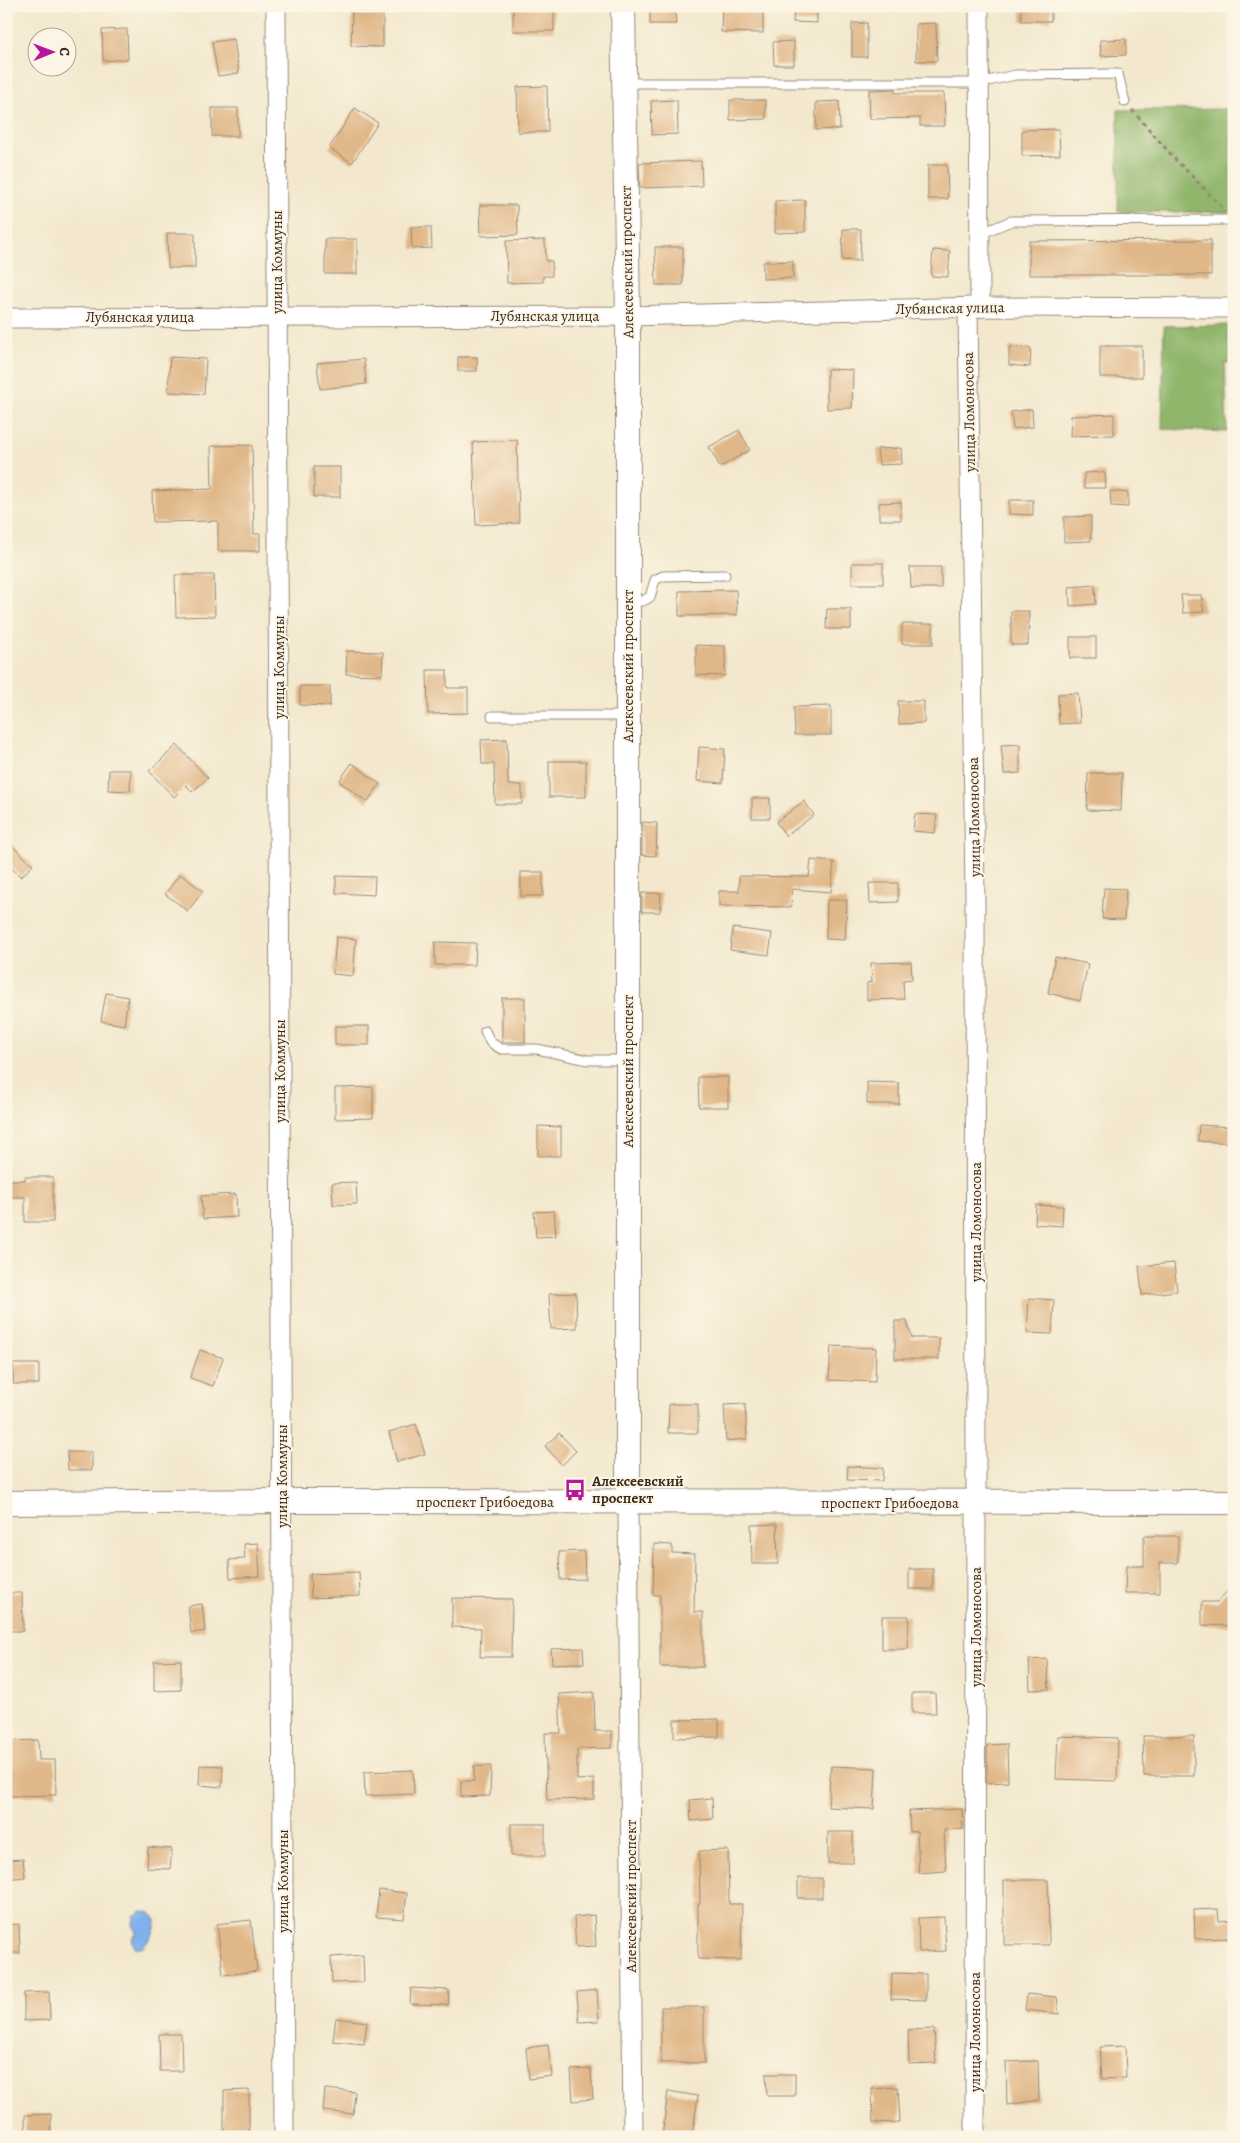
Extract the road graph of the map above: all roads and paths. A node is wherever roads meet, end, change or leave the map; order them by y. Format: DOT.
graph roads {
  1 [pos="276,6"];
  2 [pos="623,6"];
  3 [pos="979,6"];
  4 [pos="623,83"];
  5 [pos="979,83"];
  6 [pos="1125,102"];
  7 [pos="1227,212"];
  8 [pos="1234,220"];
  9 [pos="980,234"];
  10 [pos="974,307"];
  11 [pos="1234,308"];
  12 [pos="628,316"];
  13 [pos="278,317"];
  14 [pos="6,318"];
  15 [pos="725,575"];
  16 [pos="628,601"];
  17 [pos="492,716"];
  18 [pos="628,716"];
  19 [pos="485,1031"];
  20 [pos="628,1060"];
  21 [pos="282,1501"];
  22 [pos="628,1502"];
  23 [pos="1234,1502"];
  24 [pos="6,1503"];
  25 [pos="976,1503"];
  26 [pos="284,2137"];
  27 [pos="634,2137"];
  28 [pos="975,2137"];
  1 -- 13 [label="street, улица Коммуны"];
  2 -- 4 [label="street, Алексеевский проспект"];
  3 -- 5 [label="street, улица Ломоносова"];
  4 -- 5 [label="lane"];
  4 -- 12 [label="street, Алексеевский проспект"];
  5 -- 6 [label="lane"];
  5 -- 9 [label="street, улица Ломоносова"];
  6 -- 7 [label="path"];
  8 -- 9 [label="lane"];
  9 -- 10 [label="street, улица Ломоносова"];
  10 -- 11 [label="street, Лубянская улица"];
  10 -- 12 [label="street, Лубянская улица"];
  10 -- 25 [label="street, улица Ломоносова"];
  12 -- 13 [label="street, Лубянская улица"];
  12 -- 16 [label="street, Алексеевский проспект"];
  13 -- 14 [label="street, Лубянская улица"];
  13 -- 21 [label="street, улица Коммуны"];
  15 -- 16 [label="lane"];
  16 -- 18 [label="street, Алексеевский проспект"];
  17 -- 18 [label="lane"];
  18 -- 20 [label="street, Алексеевский проспект"];
  19 -- 20 [label="lane"];
  20 -- 22 [label="street, Алексеевский проспект"];
  21 -- 22 [label="street, проспект Грибоедова"];
  21 -- 24 [label="street, проспект Грибоедова"];
  21 -- 26 [label="street, улица Коммуны"];
  22 -- 25 [label="street, проспект Грибоедова"];
  22 -- 27 [label="street, Алексеевский проспект"];
  23 -- 25 [label="street, проспект Грибоедова"];
  25 -- 28 [label="street, улица Ломоносова"];
}
